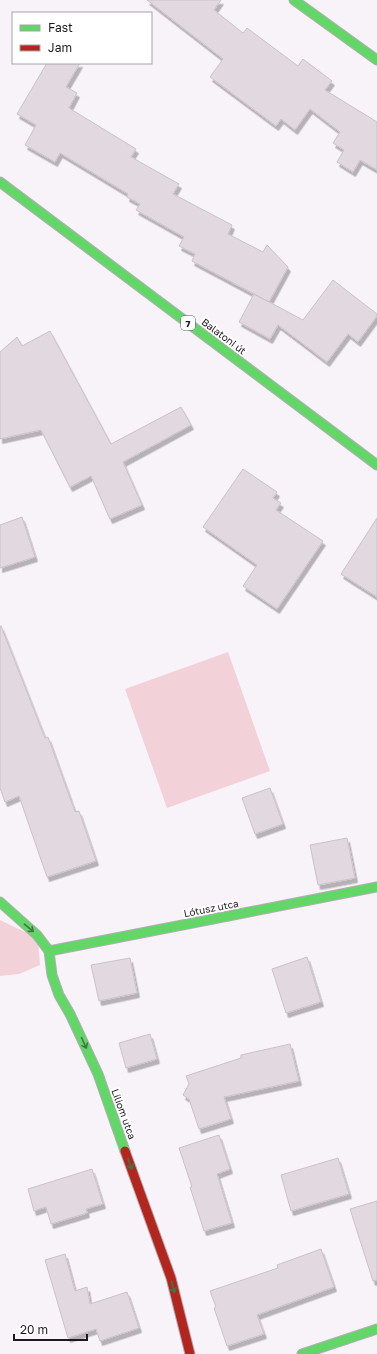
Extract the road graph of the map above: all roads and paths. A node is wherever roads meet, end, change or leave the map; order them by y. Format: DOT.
graph roads {
  1 [pos="294,0"];
  2 [pos="377,60"];
  3 [pos="0,182"];
  4 [pos="377,465"];
  5 [pos="377,887"];
  6 [pos="0,902"];
  7 [pos="49,951"];
  8 [pos="377,1329"];
  9 [pos="190,1354"];
  10 [pos="302,1354"];
  1 -- 2 [label="street"];
  3 -- 4 [label="street, Balatoni út / 7"];
  5 -- 7 [label="street, Lótusz utca"];
  6 -- 7 [label="street, Liliom utca, one-way"];
  7 -- 9 [label="street, Liliom utca, one-way"];
  8 -- 10 [label="street"];
}
